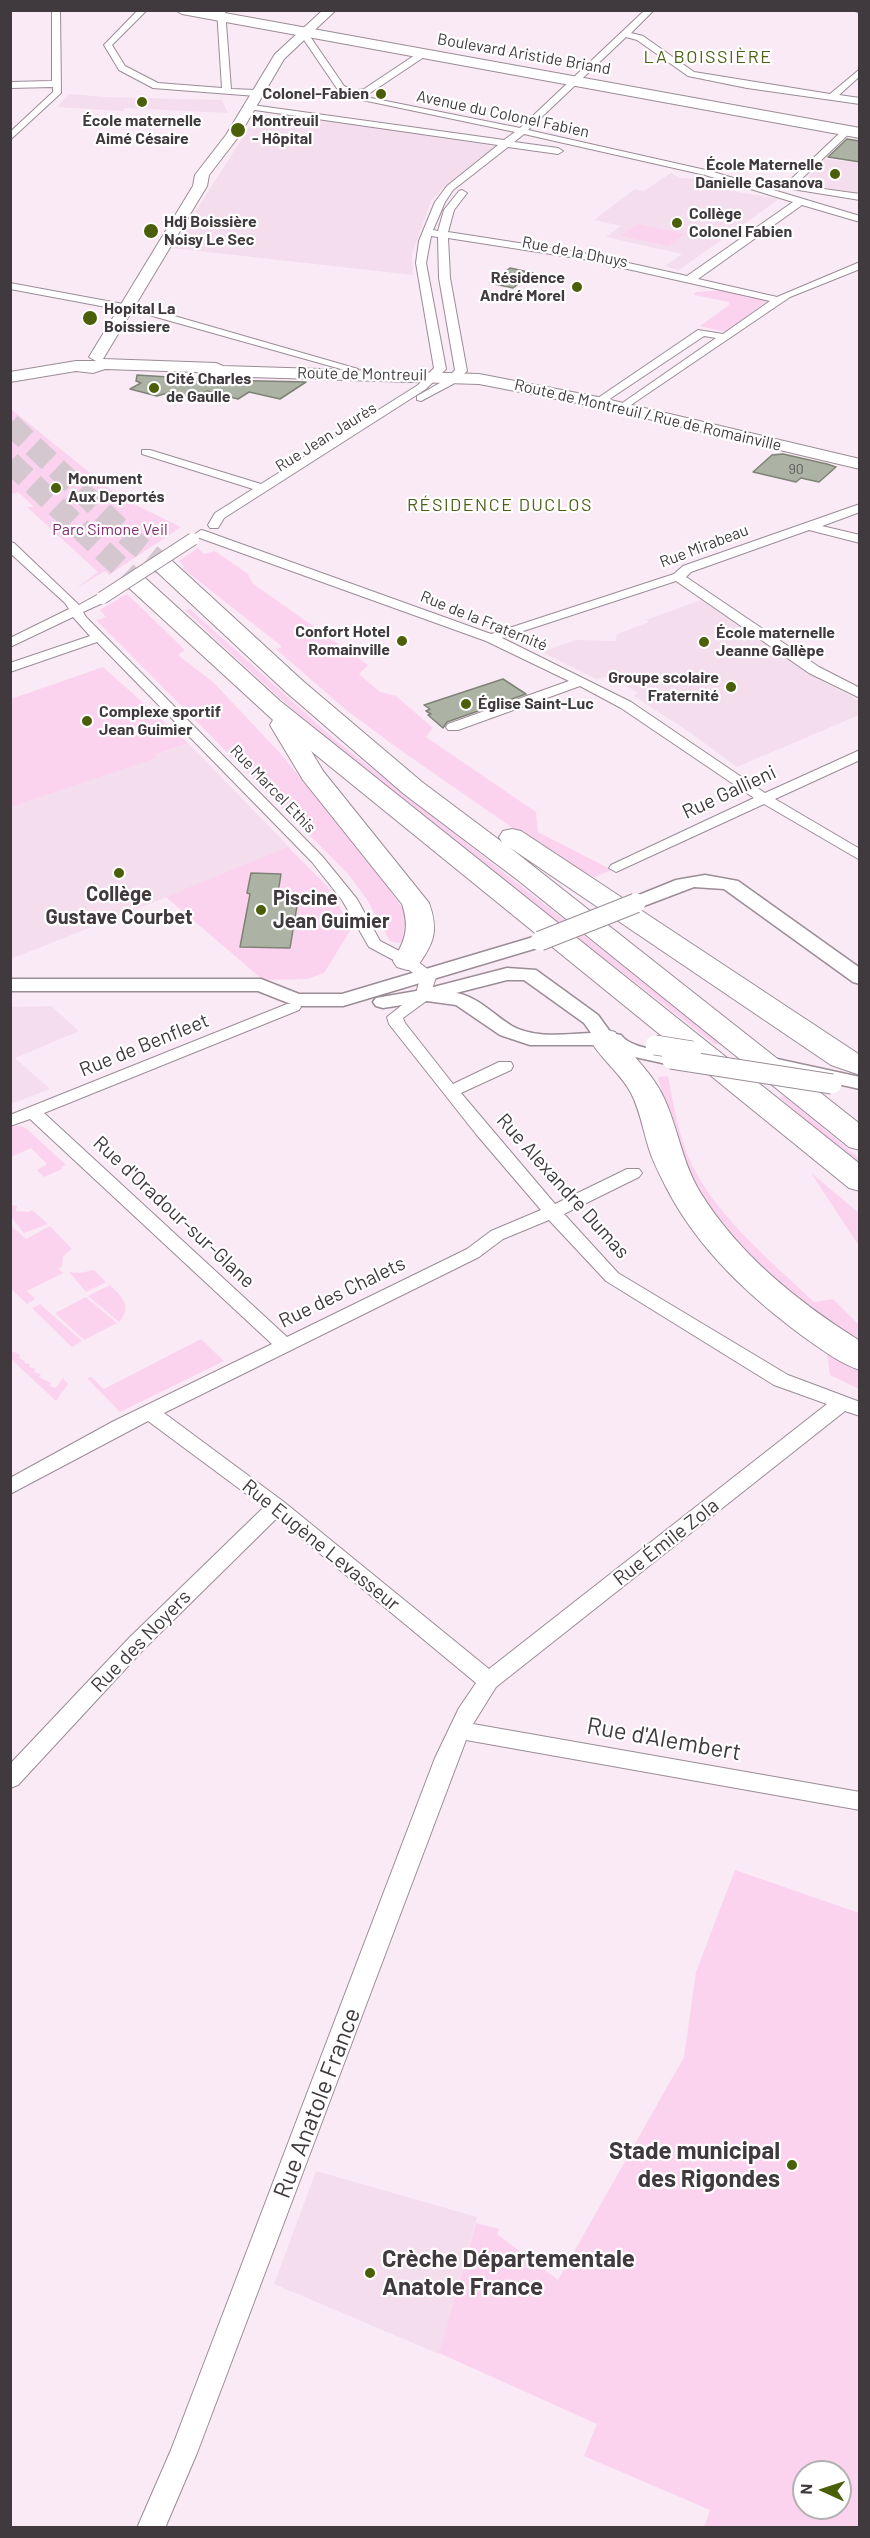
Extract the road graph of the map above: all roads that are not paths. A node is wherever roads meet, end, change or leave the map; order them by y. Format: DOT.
graph roads {
  1 [pos="56,10"];
  2 [pos="143,10"];
  3 [pos="183,10"];
  4 [pos="330,10"];
  5 [pos="650,10"];
  6 [pos="221,14"];
  7 [pos="304,34"];
  8 [pos="625,34"];
  9 [pos="421,54"];
  10 [pos="860,71"];
  11 [pos="578,82"];
  12 [pos="58,84"];
  13 [pos="10,86"];
  14 [pos="227,90"];
  15 [pos="256,93"];
  16 [pos="351,95"];
  17 [pos="832,97"];
  18 [pos="860,101"];
  19 [pos="248,106"];
  20 [pos="526,132"];
  21 [pos="853,132"];
  22 [pos="10,137"];
  23 [pos="512,145"];
  24 [pos="690,170"];
  25 [pos="731,179"];
  26 [pos="792,187"];
  27 [pos="860,197"];
  28 [pos="800,202"];
  29 [pos="816,206"];
  30 [pos="860,219"];
  31 [pos="425,236"];
  32 [pos="444,239"];
  33 [pos="567,265"];
  34 [pos="860,265"];
  35 [pos="621,276"];
  36 [pos="689,280"];
  37 [pos="10,286"];
  38 [pos="720,287"];
  39 [pos="778,300"];
  40 [pos="126,307"];
  41 [pos="723,337"];
  42 [pos="100,360"];
  43 [pos="199,368"];
  44 [pos="352,369"];
  45 [pos="12,375"];
  46 [pos="435,376"];
  47 [pos="456,377"];
  48 [pos="598,402"];
  49 [pos="622,408"];
  50 [pos="146,452"];
  51 [pos="860,464"];
  52 [pos="262,488"];
  53 [pos="860,508"];
  54 [pos="214,525"];
  55 [pos="808,526"];
  56 [pos="197,536"];
  57 [pos="860,539"];
  58 [pos="10,546"];
  59 [pos="163,565"];
  60 [pos="678,577"];
  61 [pos="136,582"];
  62 [pos="75,610"];
  63 [pos="99,637"];
  64 [pos="491,638"];
  65 [pos="10,643"];
  66 [pos="10,668"];
  67 [pos="581,681"];
  68 [pos="860,694"];
  69 [pos="271,706"];
  70 [pos="453,727"];
  71 [pos="357,741"];
  72 [pos="860,754"];
  73 [pos="765,799"];
  74 [pos="860,856"];
  75 [pos="616,868"];
  76 [pos="531,944"];
  77 [pos="407,961"];
  78 [pos="530,974"];
  79 [pos="860,978"];
  80 [pos="261,985"];
  81 [pos="10,986"];
  82 [pos="425,986"];
  83 [pos="293,1007"];
  84 [pos="604,1038"];
  85 [pos="818,1065"];
  86 [pos="505,1066"];
  87 [pos="860,1066"];
  88 [pos="860,1085"];
  89 [pos="451,1091"];
  90 [pos="33,1112"];
  91 [pos="10,1121"];
  92 [pos="860,1140"];
  93 [pos="633,1173"];
  94 [pos="860,1181"];
  95 [pos="552,1211"];
  96 [pos="284,1345"];
  97 [pos="860,1358"];
  98 [pos="851,1405"];
  99 [pos="151,1413"];
  100 [pos="10,1487"];
  101 [pos="277,1508"];
  102 [pos="489,1681"];
  103 [pos="460,1730"];
  104 [pos="10,1779"];
  105 [pos="860,1801"];
  106 [pos="151,2528"];
  1 -- 12 [label="street"];
  2 -- 14 [label="street"];
  3 -- 6 [label="main road, Boulevard Aristide Briand"];
  4 -- 7 [label="main road"];
  5 -- 8 [label="street"];
  6 -- 7 [label="main road, Boulevard Aristide Briand"];
  6 -- 14 [label="street"];
  7 -- 9 [label="main road, Boulevard Aristide Briand"];
  7 -- 15 [label="main road"];
  7 -- 16 [label="street"];
  8 -- 11 [label="street"];
  8 -- 17 [label="street"];
  9 -- 11 [label="main road, Boulevard Aristide Briand"];
  9 -- 16 [label="street"];
  10 -- 17 [label="street"];
  11 -- 20 [label="street"];
  11 -- 21 [label="main road, Boulevard Aristide Briand"];
  12 -- 13 [label="street"];
  12 -- 22 [label="street"];
  14 -- 15 [label="street"];
  15 -- 19 [label="main road"];
  16 -- 20 [label="street, Avenue du Colonel Fabien"];
  17 -- 18 [label="street"];
  19 -- 23 [label="street"];
  19 -- 40 [label="main road"];
  20 -- 23 [label="street"];
  20 -- 24 [label="street, Avenue du Colonel Fabien"];
  21 -- 26 [label="street"];
  23 -- 24 [label="street"];
  23 -- 31 [label="street"];
  23 -- 32 [label="street"];
  24 -- 25 [label="street, Avenue du Colonel Fabien"];
  25 -- 26 [label="street, Avenue du Colonel Fabien"];
  25 -- 28 [label="street, Avenue du Colonel Fabien"];
  26 -- 27 [label="street"];
  26 -- 29 [label="street, Avenue du Colonel Fabien"];
  28 -- 29 [label="street, Avenue du Colonel Fabien"];
  28 -- 36 [label="street"];
  29 -- 30 [label="street, Avenue du Colonel Fabien"];
  31 -- 32 [label="street, Rue de la Dhuys"];
  31 -- 46 [label="street"];
  32 -- 33 [label="street, Rue de la Dhuys"];
  32 -- 36 [label="street, Rue de la Dhuys"];
  32 -- 47 [label="street"];
  34 -- 39 [label="street"];
  35 -- 38 [label="street, Rue de la Dhuys"];
  36 -- 38 [label="street, Rue de la Dhuys"];
  37 -- 40 [label="street"];
  38 -- 39 [label="street, Rue de la Dhuys"];
  39 -- 41 [label="street"];
  40 -- 42 [label="main road"];
  40 -- 44 [label="street"];
  41 -- 48 [label="street"];
  41 -- 49 [label="street"];
  42 -- 43 [label="main road, Route de Montreuil"];
  42 -- 45 [label="main road, Route de Montreuil"];
  43 -- 44 [label="main road, Route de Montreuil"];
  43 -- 46 [label="main road, Route de Montreuil"];
  44 -- 46 [label="main road, Route de Montreuil"];
  46 -- 47 [label="main road, Route de Montreuil / Rue de Romainville"];
  46 -- 52 [label="street, Rue Jean Jaurès"];
  47 -- 48 [label="main road, Route de Montreuil / Rue de Romainville"];
  47 -- 54 [label="street, Rue Jean Jaurès"];
  48 -- 49 [label="main road, Route de Montreuil / Rue de Romainville"];
  49 -- 51 [label="main road, Route de Montreuil / Rue de Romainville"];
  50 -- 52 [label="street"];
  52 -- 54 [label="street, Rue Jean Jaurès"];
  53 -- 55 [label="street, Rue Mirabeau"];
  54 -- 56 [label="street, Rue Jean Jaurès"];
  55 -- 57 [label="street"];
  55 -- 60 [label="street, Rue Mirabeau"];
  56 -- 62 [label="street, Rue Jean Jaurès, bridge"];
  56 -- 64 [label="street, Rue de la Fraternité"];
  58 -- 62 [label="street, Rue Marcel Ethis"];
  59 -- 71 [label="highway"];
  60 -- 64 [label="street, Rue Mirabeau"];
  60 -- 68 [label="street"];
  61 -- 69 [label="highway"];
  62 -- 63 [label="street, Rue Marcel Ethis"];
  62 -- 65 [label="street, Rue Jean Jaurès"];
  63 -- 66 [label="street"];
  63 -- 77 [label="street, Rue Marcel Ethis"];
  64 -- 67 [label="street, Rue de la Fraternité"];
  67 -- 70 [label="street"];
  67 -- 73 [label="street, Rue de la Fraternité"];
  69 -- 77 [label="highway"];
  69 -- 94 [label="highway"];
  71 -- 85 [label="highway"];
  71 -- 92 [label="highway"];
  72 -- 73 [label="street, Rue Gallieni"];
  73 -- 74 [label="street, Rue de la Fraternité"];
  73 -- 75 [label="street, Rue Gallieni"];
  76 -- 78 [label="street"];
  76 -- 79 [label="street, bridge"];
  76 -- 82 [label="street"];
  77 -- 82 [label="street, Rue Marcel Ethis"];
  78 -- 82 [label="street"];
  78 -- 84 [label="street"];
  80 -- 81 [label="street"];
  80 -- 82 [label="street"];
  80 -- 83 [label="street"];
  82 -- 83 [label="street"];
  82 -- 84 [label="street"];
  82 -- 89 [label="street, Rue Alexandre Dumas"];
  83 -- 90 [label="street, Rue de Benfleet"];
  84 -- 85 [label="street, bridge"];
  84 -- 85 [label="street, bridge"];
  84 -- 97 [label="highway"];
  85 -- 87 [label="highway"];
  85 -- 88 [label="street"];
  86 -- 89 [label="street"];
  89 -- 95 [label="street, Rue Alexandre Dumas"];
  90 -- 91 [label="street, Rue de Benfleet"];
  90 -- 96 [label="street, Rue d'Oradour-sur-Glane"];
  93 -- 95 [label="street, Rue des Chalets"];
  95 -- 96 [label="street, Rue des Chalets"];
  95 -- 98 [label="street, Rue Alexandre Dumas"];
  96 -- 99 [label="street, Rue des Chalets"];
  98 -- 102 [label="street, Rue Émile Zola"];
  99 -- 100 [label="street, Rue des Chalets"];
  99 -- 101 [label="street, Rue Eugène Levasseur"];
  101 -- 102 [label="street, Rue Eugène Levasseur"];
  101 -- 104 [label="street, Rue des Noyers"];
  102 -- 103 [label="street, Rue Anatole France"];
  103 -- 105 [label="street, Rue d'Alembert"];
  103 -- 106 [label="street, Rue Anatole France"];
}
